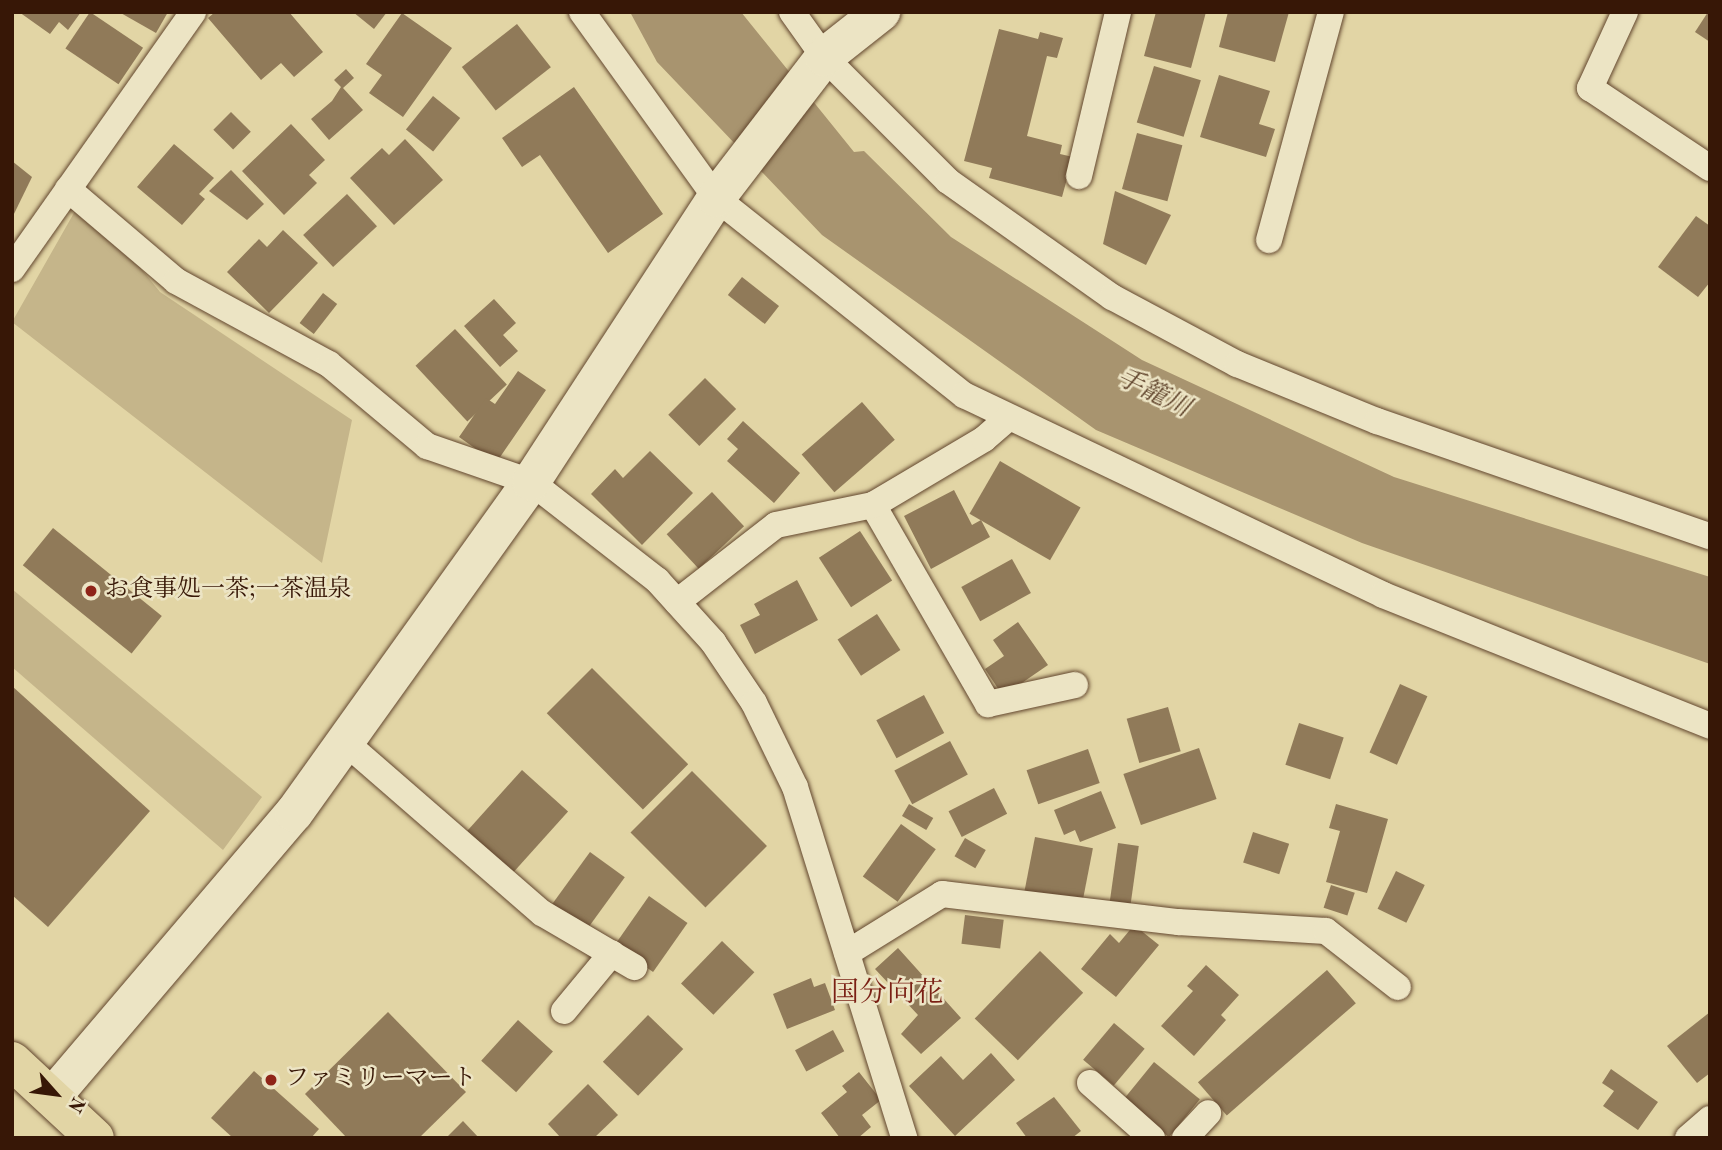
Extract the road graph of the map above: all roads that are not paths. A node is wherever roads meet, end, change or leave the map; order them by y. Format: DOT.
graph roads {
  1 [pos="193,12"];
  2 [pos="582,12"];
  3 [pos="792,12"];
  4 [pos="881,12"];
  5 [pos="1118,12"];
  6 [pos="1331,12"];
  7 [pos="1625,12"];
  8 [pos="824,57"];
  9 [pos="1710,169"];
  10 [pos="1079,176"];
  11 [pos="68,189"];
  12 [pos="716,198"];
  13 [pos="1269,240"];
  14 [pos="12,269"];
  15 [pos="1009,417"];
  16 [pos="531,482"];
  17 [pos="873,505"];
  18 [pos="1710,536"];
  19 [pos="677,602"];
  20 [pos="1074,685"];
  21 [pos="1710,726"];
  22 [pos="345,742"];
  23 [pos="612,953"];
  24 [pos="847,953"];
  25 [pos="634,967"];
  26 [pos="1398,987"];
  27 [pos="564,1011"];
  28 [pos="12,1061"];
  29 [pos="1090,1083"];
  30 [pos="52,1097"];
  31 [pos="1208,1113"];
  32 [pos="1710,1119"];
  33 [pos="95,1138"];
  34 [pos="904,1138"];
  35 [pos="1152,1138"];
  36 [pos="1185,1138"];
  37 [pos="1688,1138"];
  1 -- 11 [label="street"];
  2 -- 12 [label="street"];
  3 -- 8 [label="street"];
  4 -- 8 [label="street"];
  5 -- 10 [label="street"];
  6 -- 13 [label="street"];
  7 -- 9 [label="street"];
  8 -- 12 [label="street"];
  8 -- 18 [label="street"];
  11 -- 14 [label="street"];
  11 -- 16 [label="street"];
  12 -- 15 [label="street"];
  12 -- 16 [label="street"];
  15 -- 17 [label="street"];
  15 -- 21 [label="street"];
  16 -- 19 [label="street"];
  16 -- 22 [label="street"];
  17 -- 19 [label="street"];
  17 -- 20 [label="street"];
  19 -- 24 [label="street"];
  22 -- 23 [label="street"];
  22 -- 30 [label="street"];
  23 -- 25 [label="street"];
  23 -- 27 [label="street"];
  24 -- 26 [label="street"];
  24 -- 34 [label="street"];
  28 -- 30 [label="main road"];
  29 -- 35 [label="street"];
  30 -- 33 [label="main road"];
  31 -- 36 [label="street"];
  32 -- 37 [label="street"];
}
